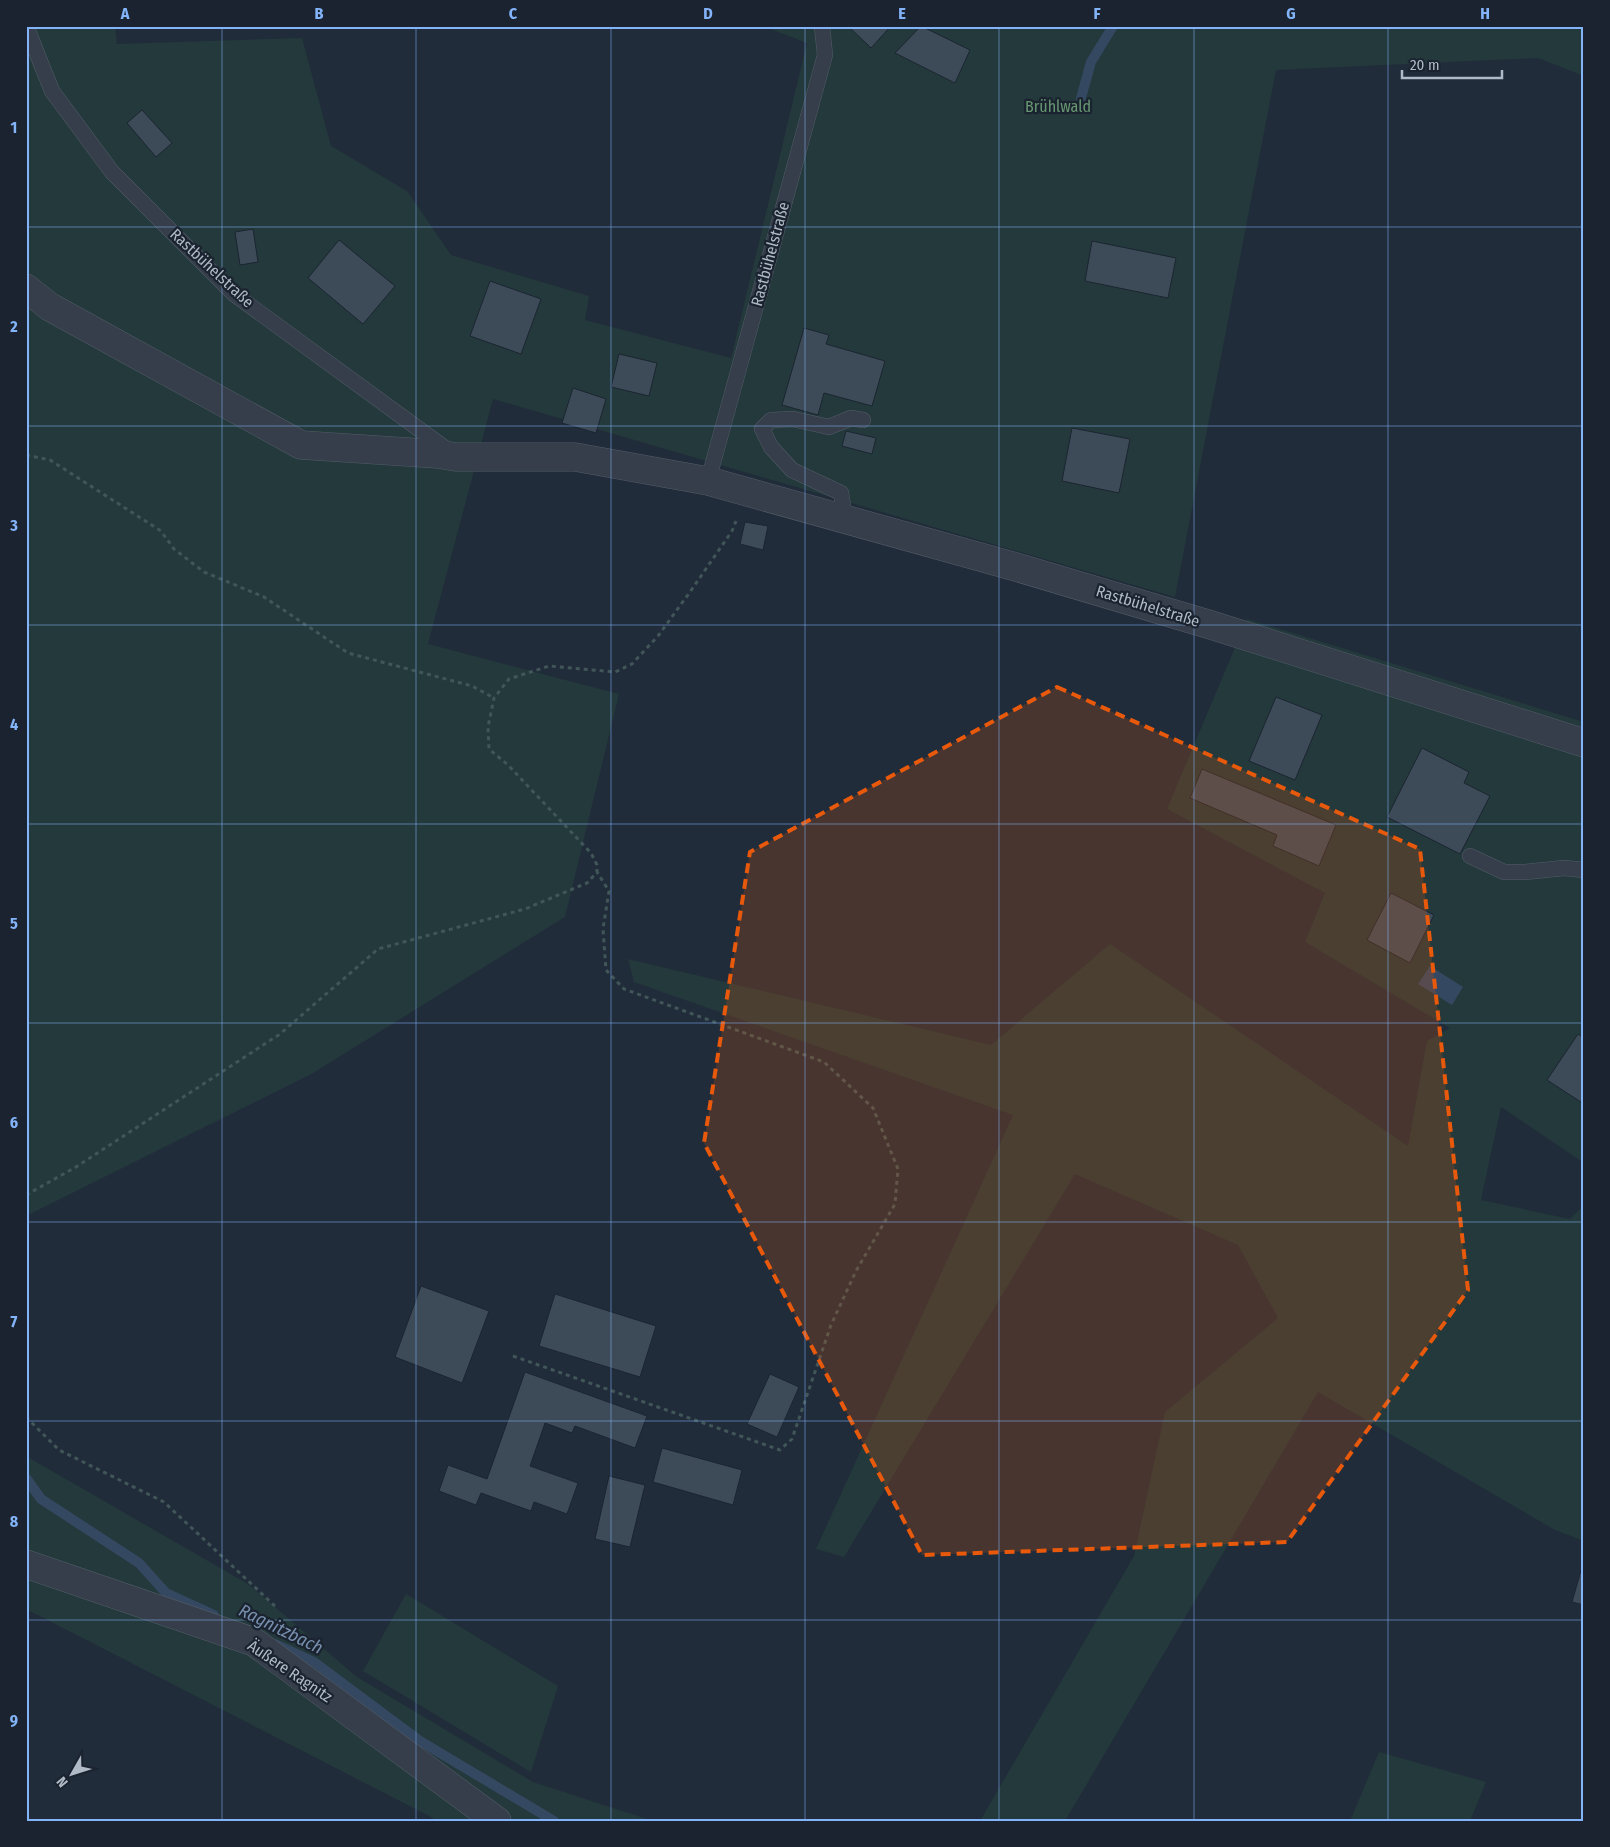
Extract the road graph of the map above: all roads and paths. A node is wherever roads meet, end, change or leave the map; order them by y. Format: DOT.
graph roads {
  1 [pos="26,26"];
  2 [pos="822,26"];
  3 [pos="26,288"];
  4 [pos="863,420"];
  5 [pos="26,455"];
  6 [pos="456,457"];
  7 [pos="708,481"];
  8 [pos="747,492"];
  9 [pos="844,519"];
  10 [pos="494,698"];
  11 [pos="1584,743"];
  12 [pos="1470,856"];
  13 [pos="1584,870"];
  14 [pos="597,872"];
  15 [pos="26,1195"];
  16 [pos="513,1356"];
  17 [pos="26,1417"];
  18 [pos="26,1564"];
  19 [pos="276,1607"];
  20 [pos="497,1821"];
  1 -- 6 [label="lane, Rastbühelstraße"];
  2 -- 7 [label="lane, Rastbühelstraße"];
  3 -- 6 [label="street, Rastbühelstraße"];
  4 -- 9 [label="lane"];
  5 -- 10 [label="path"];
  6 -- 7 [label="street, Rastbühelstraße"];
  7 -- 8 [label="street, Rastbühelstraße"];
  8 -- 9 [label="street, Rastbühelstraße"];
  8 -- 10 [label="path"];
  9 -- 11 [label="street, Rastbühelstraße"];
  10 -- 14 [label="path"];
  12 -- 13 [label="lane"];
  14 -- 15 [label="path"];
  14 -- 16 [label="path"];
  17 -- 19 [label="path"];
  18 -- 20 [label="street, Äußere Ragnitz"];
}
